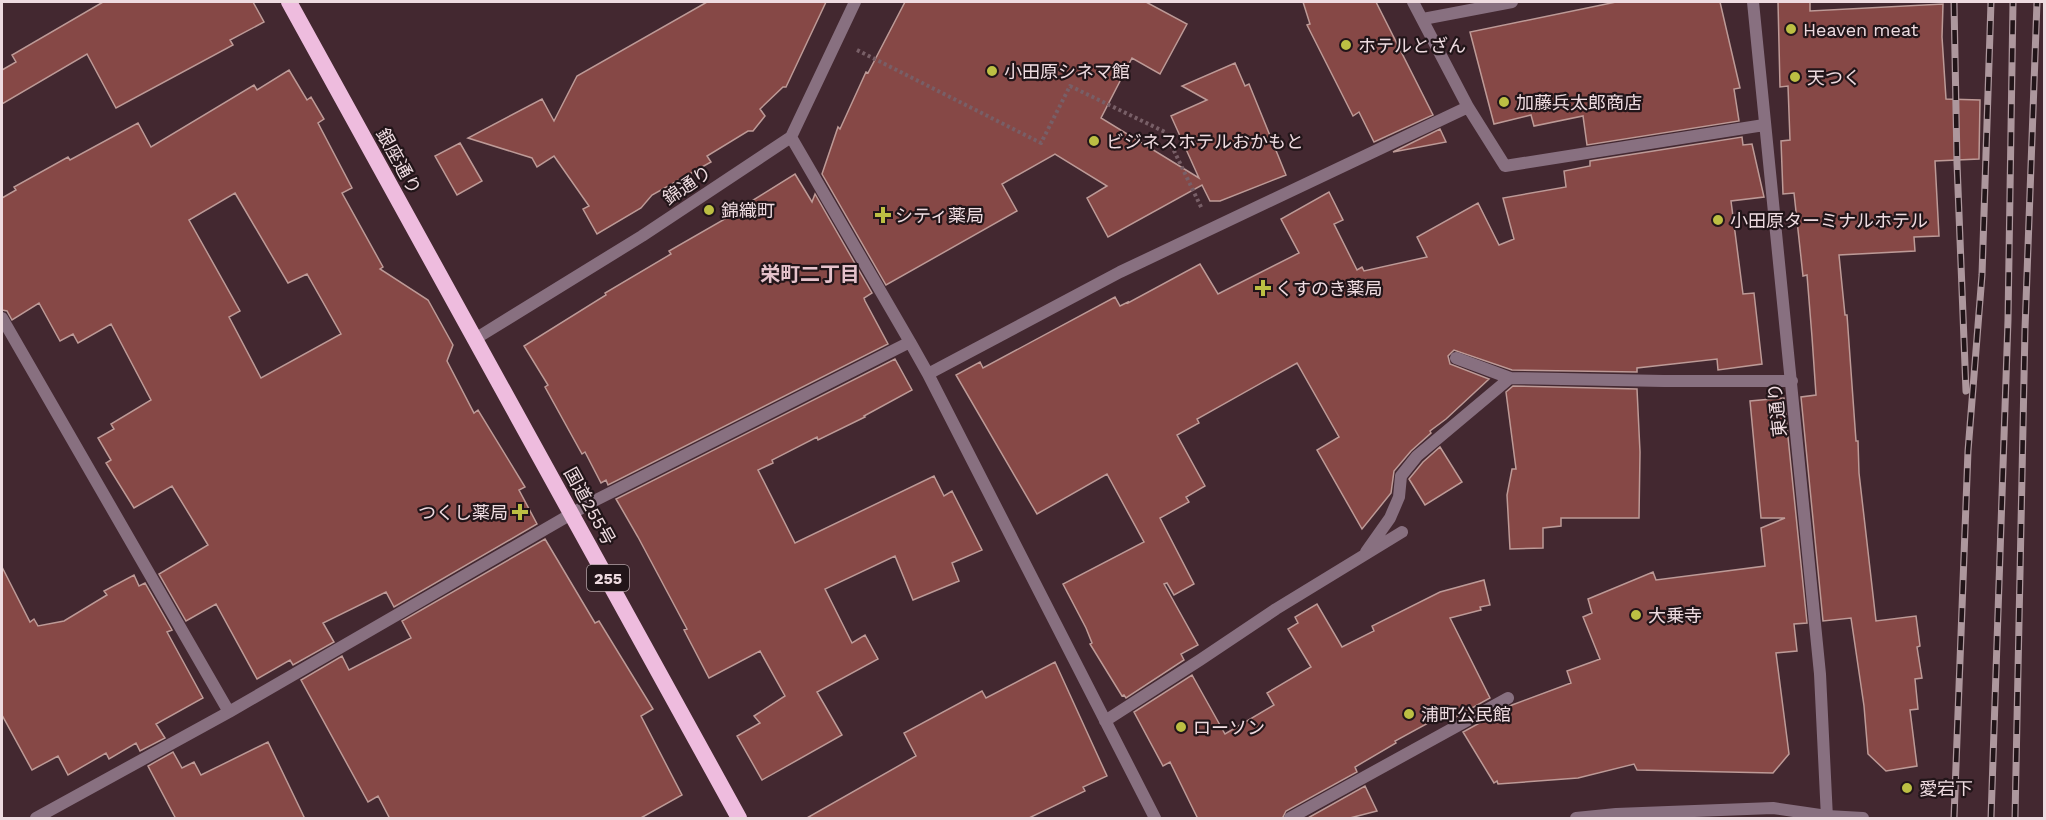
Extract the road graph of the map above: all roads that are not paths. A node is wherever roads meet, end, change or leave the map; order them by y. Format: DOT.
graph roads {
  1 [pos="290,2"];
  2 [pos="855,2"];
  3 [pos="1413,2"];
  4 [pos="1512,2"];
  5 [pos="1753,2"];
  6 [pos="1423,19"];
  7 [pos="1468,107"];
  8 [pos="1764,125"];
  9 [pos="791,137"];
  10 [pos="2,318"];
  11 [pos="475,339"];
  12 [pos="910,342"];
  13 [pos="1455,358"];
  14 [pos="928,374"];
  15 [pos="1510,378"];
  16 [pos="1792,381"];
  17 [pos="572,513"];
  18 [pos="1402,532"];
  19 [pos="1363,557"];
  20 [pos="1508,698"];
  21 [pos="230,712"];
  22 [pos="1105,721"];
  23 [pos="1826,818"];
  24 [pos="36,819"];
  25 [pos="739,819"];
  26 [pos="1155,819"];
  27 [pos="1290,819"];
  28 [pos="1576,819"];
  29 [pos="1863,819"];
  1 -- 11 [label="highway, 銀座通り / 255"];
  2 -- 9 [label="street"];
  3 -- 6 [label="street"];
  4 -- 6 [label="street"];
  5 -- 8 [label="street, 東通り"];
  6 -- 7 [label="street"];
  7 -- 8 [label="street"];
  7 -- 14 [label="street"];
  8 -- 16 [label="street, 東通り"];
  9 -- 11 [label="street, 錦通り"];
  9 -- 12 [label="street"];
  10 -- 21 [label="street"];
  11 -- 17 [label="highway, 国道255号 / 255"];
  12 -- 14 [label="street"];
  12 -- 17 [label="street"];
  13 -- 15 [label="street"];
  14 -- 22 [label="street"];
  15 -- 16 [label="street"];
  15 -- 19 [label="street"];
  16 -- 23 [label="street, 東通り"];
  17 -- 21 [label="street"];
  17 -- 25 [label="highway, 国道255号 / 255"];
  18 -- 19 [label="street"];
  19 -- 22 [label="street"];
  20 -- 27 [label="street"];
  21 -- 24 [label="street"];
  22 -- 26 [label="street"];
  23 -- 28 [label="street"];
  23 -- 29 [label="street"];
}
